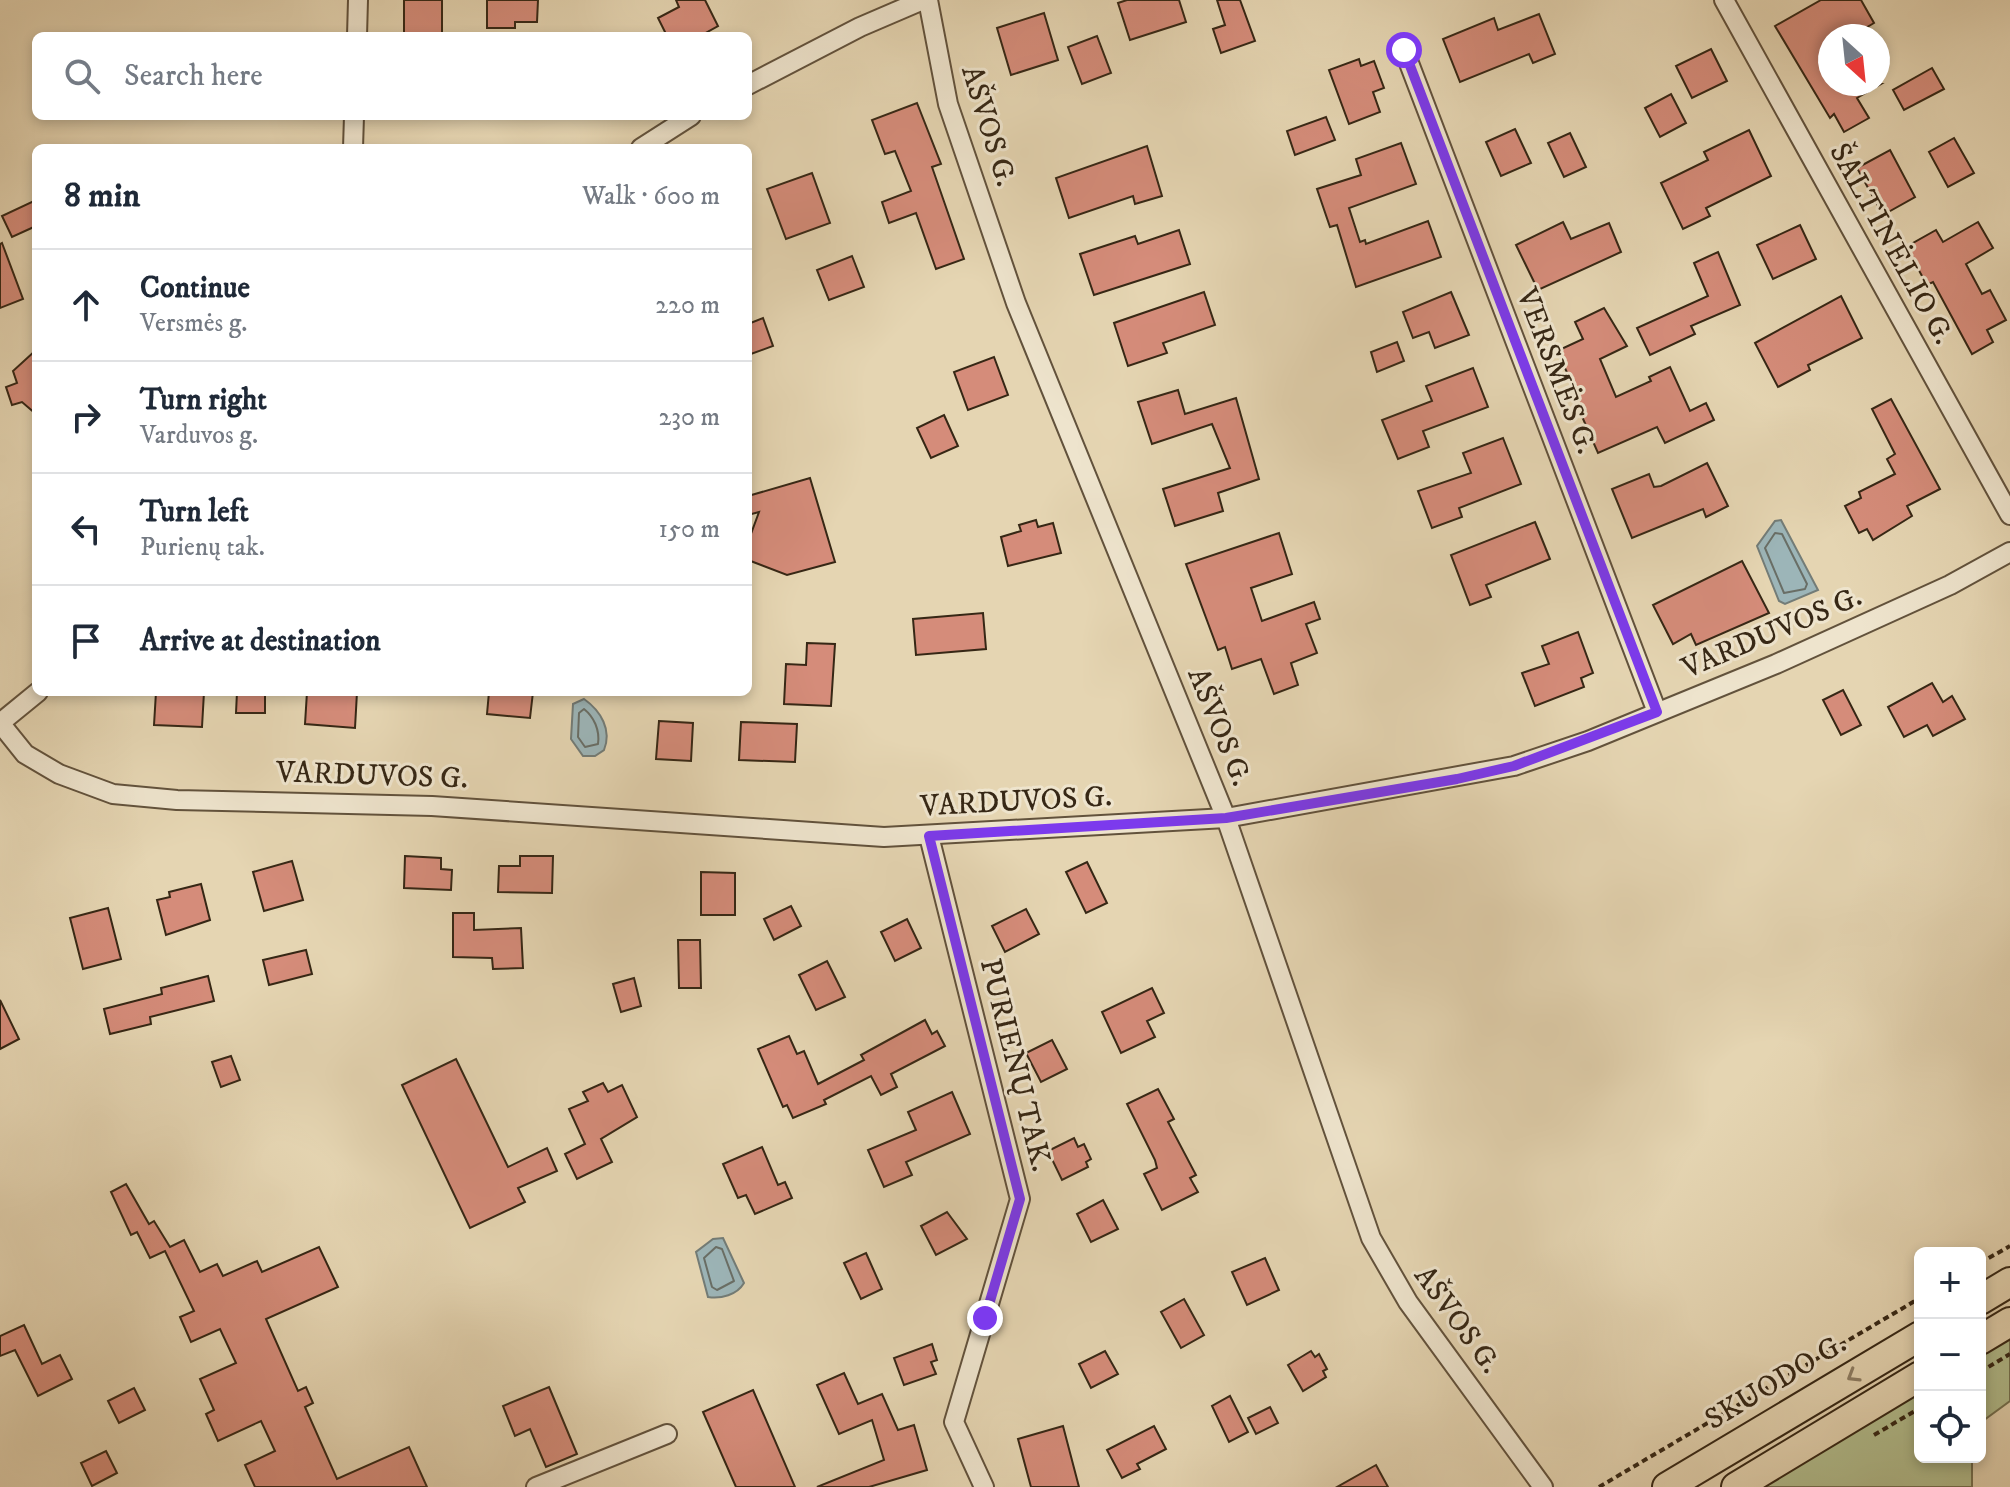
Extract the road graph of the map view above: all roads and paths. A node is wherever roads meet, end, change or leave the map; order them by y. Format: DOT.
graph roads {
  1 [pos="358,0"];
  2 [pos="925,0"];
  3 [pos="1724,0"];
  4 [pos="357,32"];
  5 [pos="1404,50"];
  6 [pos="752,83"];
  7 [pos="354,120"];
  8 [pos="685,120"];
  9 [pos="353,144"];
  10 [pos="647,144"];
  11 [pos="2010,515"];
  12 [pos="2010,552"];
  13 [pos="33,696"];
  14 [pos="1657,712"];
  15 [pos="0,723"];
  16 [pos="1226,818"];
  17 [pos="929,836"];
  18 [pos="2010,1246"];
  19 [pos="1986,1260"];
  20 [pos="2010,1282"];
  21 [pos="1986,1296"];
  22 [pos="1914,1302"];
  23 [pos="2010,1322"];
  24 [pos="1986,1336"];
  25 [pos="1914,1340"];
  26 [pos="2010,1354"];
  27 [pos="1986,1368"];
  28 [pos="1914,1380"];
  29 [pos="667,1434"];
  30 [pos="536,1487"];
  31 [pos="984,1487"];
  32 [pos="1543,1487"];
  33 [pos="1599,1487"];
  34 [pos="1667,1487"];
  35 [pos="1736,1487"];
  1 -- 4 [label="street"];
  2 -- 6 [label="street"];
  2 -- 16 [label="street, AŠVOS G."];
  3 -- 11 [label="street, ŠALTINĖLIO G."];
  5 -- 14 [label="street, VERSMĖS G."];
  7 -- 9 [label="street"];
  8 -- 10 [label="street"];
  12 -- 14 [label="street, VARDUVOS G."];
  13 -- 15 [label="street"];
  14 -- 16 [label="street, VARDUVOS G."];
  15 -- 17 [label="street, VARDUVOS G."];
  16 -- 17 [label="street, VARDUVOS G."];
  16 -- 32 [label="street, AŠVOS G."];
  17 -- 31 [label="street, PURIENŲ TAK."];
  18 -- 19 [label="path"];
  20 -- 21 [label="main road"];
  22 -- 33 [label="path"];
  23 -- 24 [label="main road"];
  25 -- 34 [label="main road, SKUODO G., one-way"];
  26 -- 27 [label="path"];
  28 -- 35 [label="main road"];
  29 -- 30 [label="street"];
}
